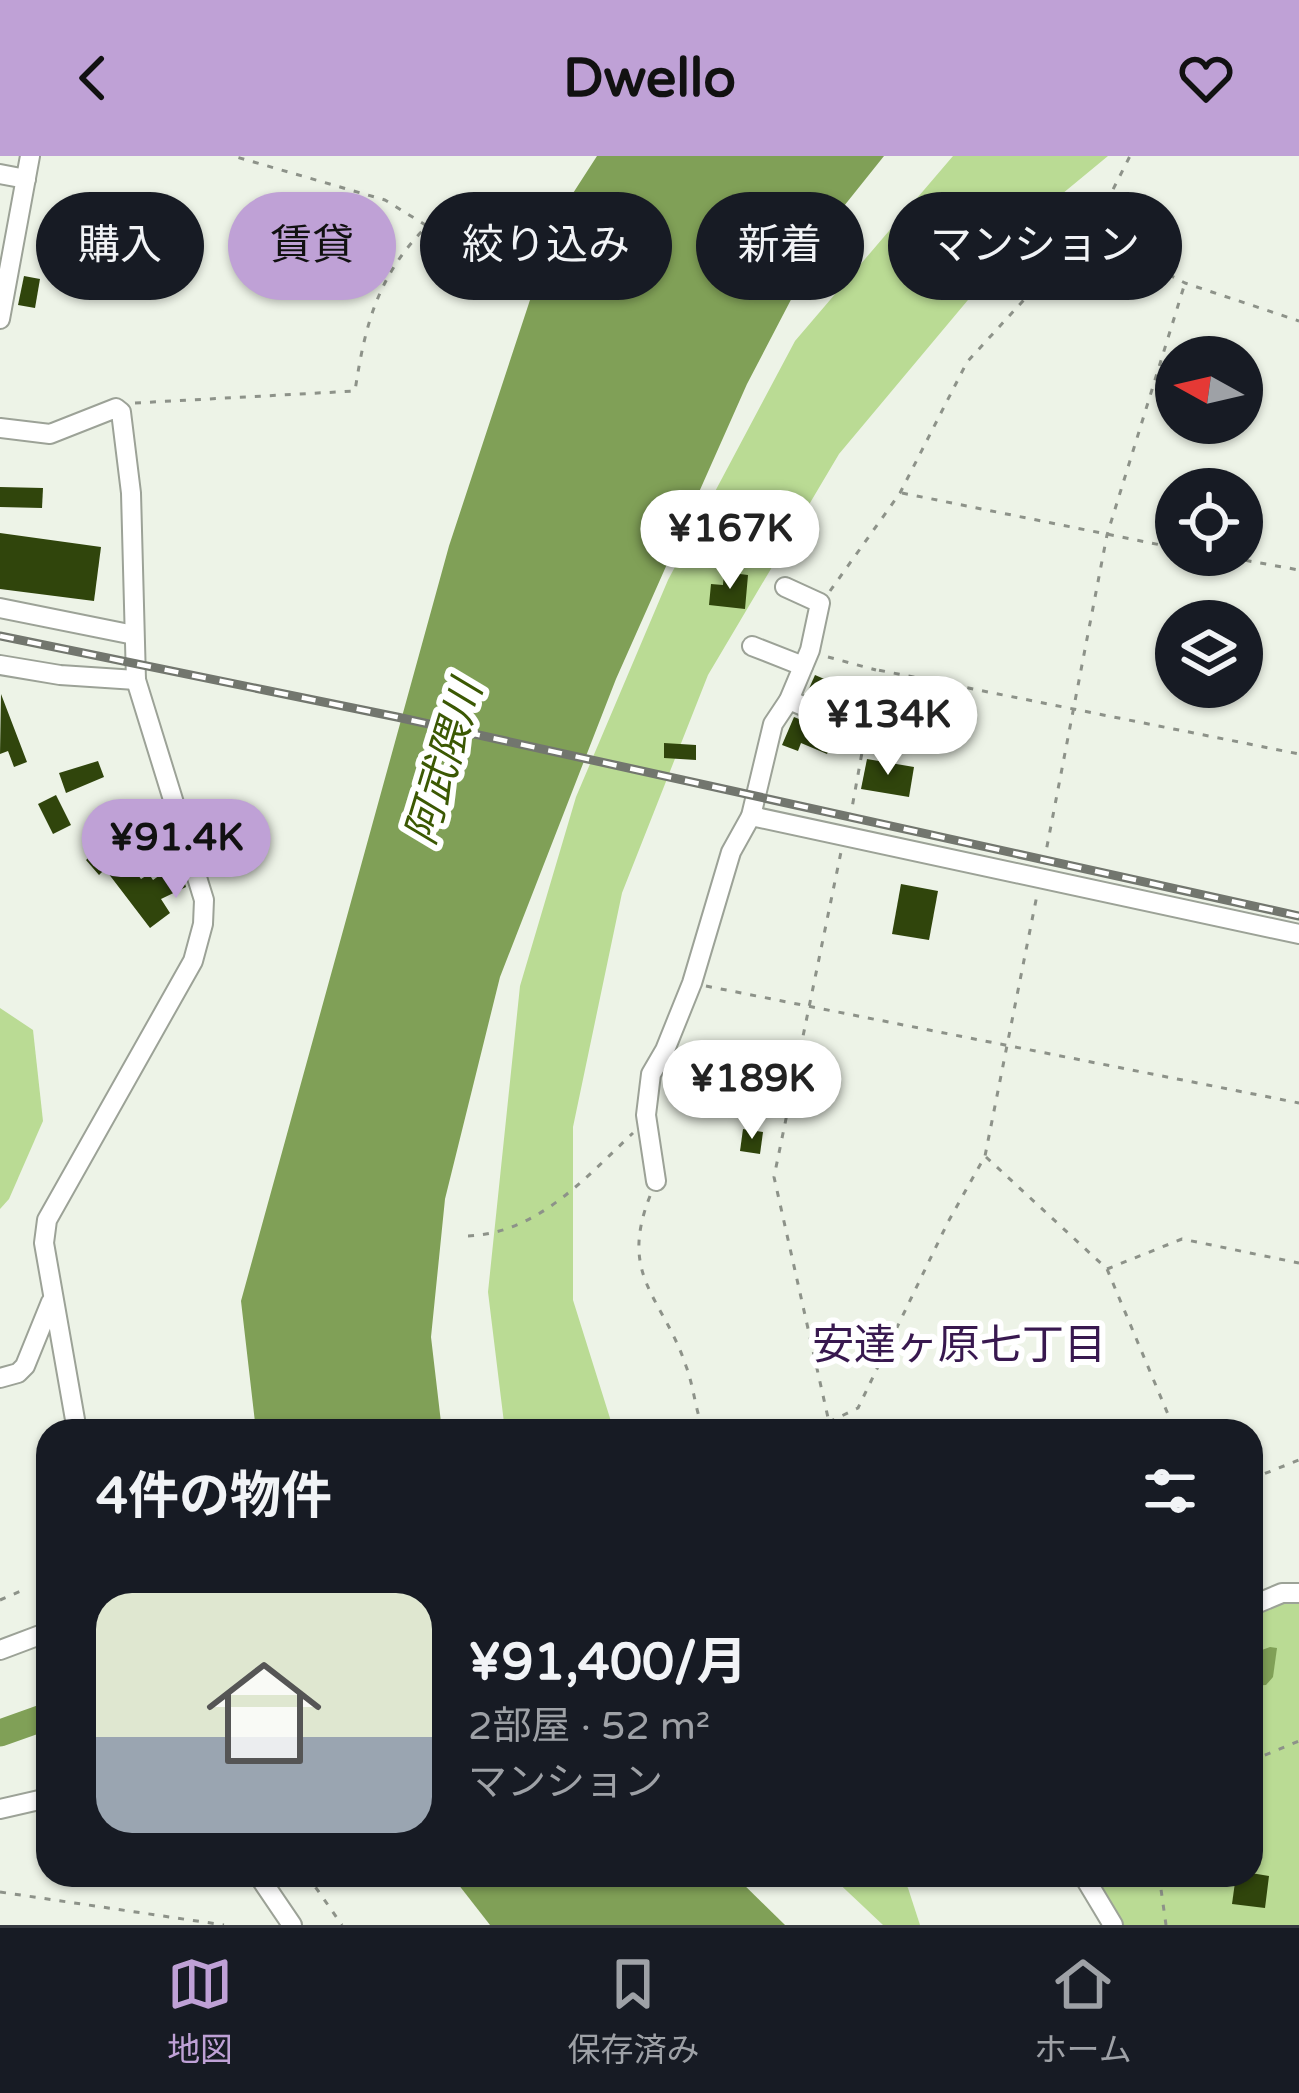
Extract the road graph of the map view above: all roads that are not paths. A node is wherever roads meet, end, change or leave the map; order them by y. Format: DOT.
graph roads {
  1 [pos="30,156"];
  2 [pos="0,174"];
  3 [pos="26,179"];
  4 [pos="0,319"];
  5 [pos="0,428"];
  6 [pos="784,587"];
  7 [pos="0,608"];
  8 [pos="134,635"];
  9 [pos="752,646"];
  10 [pos="806,660"];
  11 [pos="0,665"];
  12 [pos="136,680"];
  13 [pos="789,700"];
  14 [pos="865,732"];
  15 [pos="751,816"];
  16 [pos="1299,934"];
  17 [pos="656,1181"];
  18 [pos="52,1297"];
  19 [pos="0,1378"];
  20 [pos="75,1419"];
  21 [pos="1299,1593"];
  22 [pos="1263,1601"];
  23 [pos="36,1636"];
  24 [pos="0,1650"];
  25 [pos="36,1801"];
  26 [pos="0,1809"];
  27 [pos="266,1887"];
  28 [pos="1091,1887"];
  29 [pos="292,1925"];
  30 [pos="1113,1925"];
  1 -- 3 [label="street"];
  2 -- 3 [label="street"];
  3 -- 4 [label="street"];
  5 -- 8 [label="street"];
  6 -- 10 [label="street"];
  7 -- 8 [label="street"];
  8 -- 12 [label="street"];
  9 -- 10 [label="street"];
  10 -- 13 [label="street"];
  11 -- 12 [label="street"];
  12 -- 18 [label="street"];
  13 -- 14 [label="street"];
  13 -- 15 [label="street"];
  15 -- 16 [label="street"];
  15 -- 17 [label="street"];
  18 -- 19 [label="street"];
  18 -- 20 [label="street"];
  21 -- 22 [label="street"];
  23 -- 24 [label="street"];
  25 -- 26 [label="street"];
  27 -- 29 [label="street"];
  28 -- 30 [label="street"];
}
